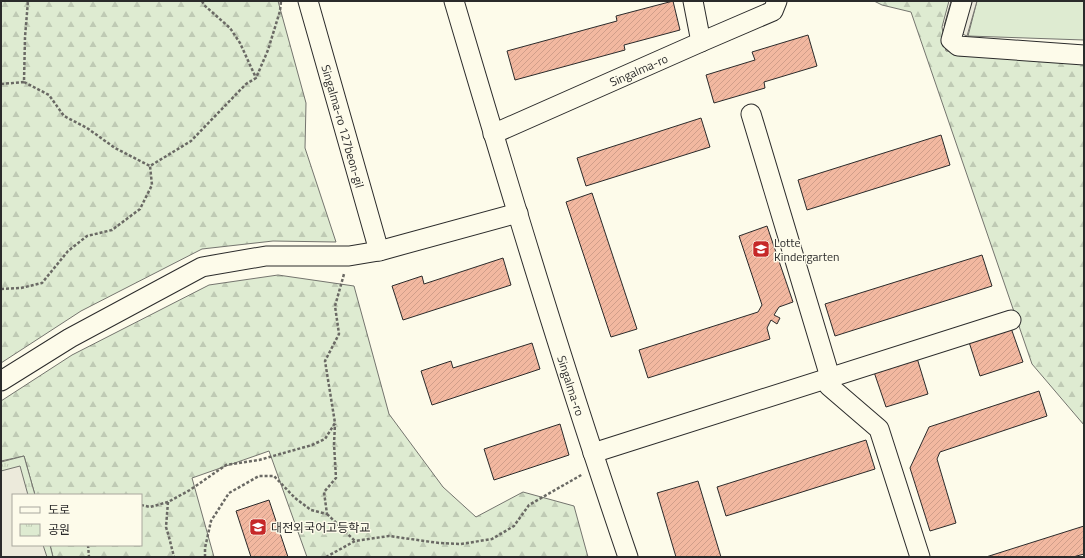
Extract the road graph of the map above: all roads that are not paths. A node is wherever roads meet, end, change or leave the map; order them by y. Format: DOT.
graph roads {
  1 [pos="308,1"];
  2 [pos="454,1"];
  3 [pos="693,1"];
  4 [pos="777,1"];
  5 [pos="962,1"];
  6 [pos="701,42"];
  7 [pos="1084,55"];
  8 [pos="751,114"];
  9 [pos="493,134"];
  10 [pos="518,213"];
  11 [pos="379,251"];
  12 [pos="1011,320"];
  13 [pos="830,377"];
  14 [pos="1,381"];
  15 [pos="595,459"];
  16 [pos="628,557"];
  17 [pos="920,557"];
  1 -- 11 [label="street, Singalma-ro 127beon-gil"];
  2 -- 9 [label="street, Singalma-ro"];
  3 -- 6 [label="street"];
  4 -- 6 [label="street, Singalma-ro"];
  5 -- 7 [label="street"];
  6 -- 9 [label="street, Singalma-ro"];
  8 -- 13 [label="street"];
  9 -- 10 [label="street, Singalma-ro"];
  10 -- 11 [label="street"];
  10 -- 15 [label="street, Singalma-ro"];
  11 -- 14 [label="street"];
  12 -- 13 [label="street"];
  13 -- 15 [label="street"];
  13 -- 17 [label="street"];
  15 -- 16 [label="street, Singalma-ro"];
}
